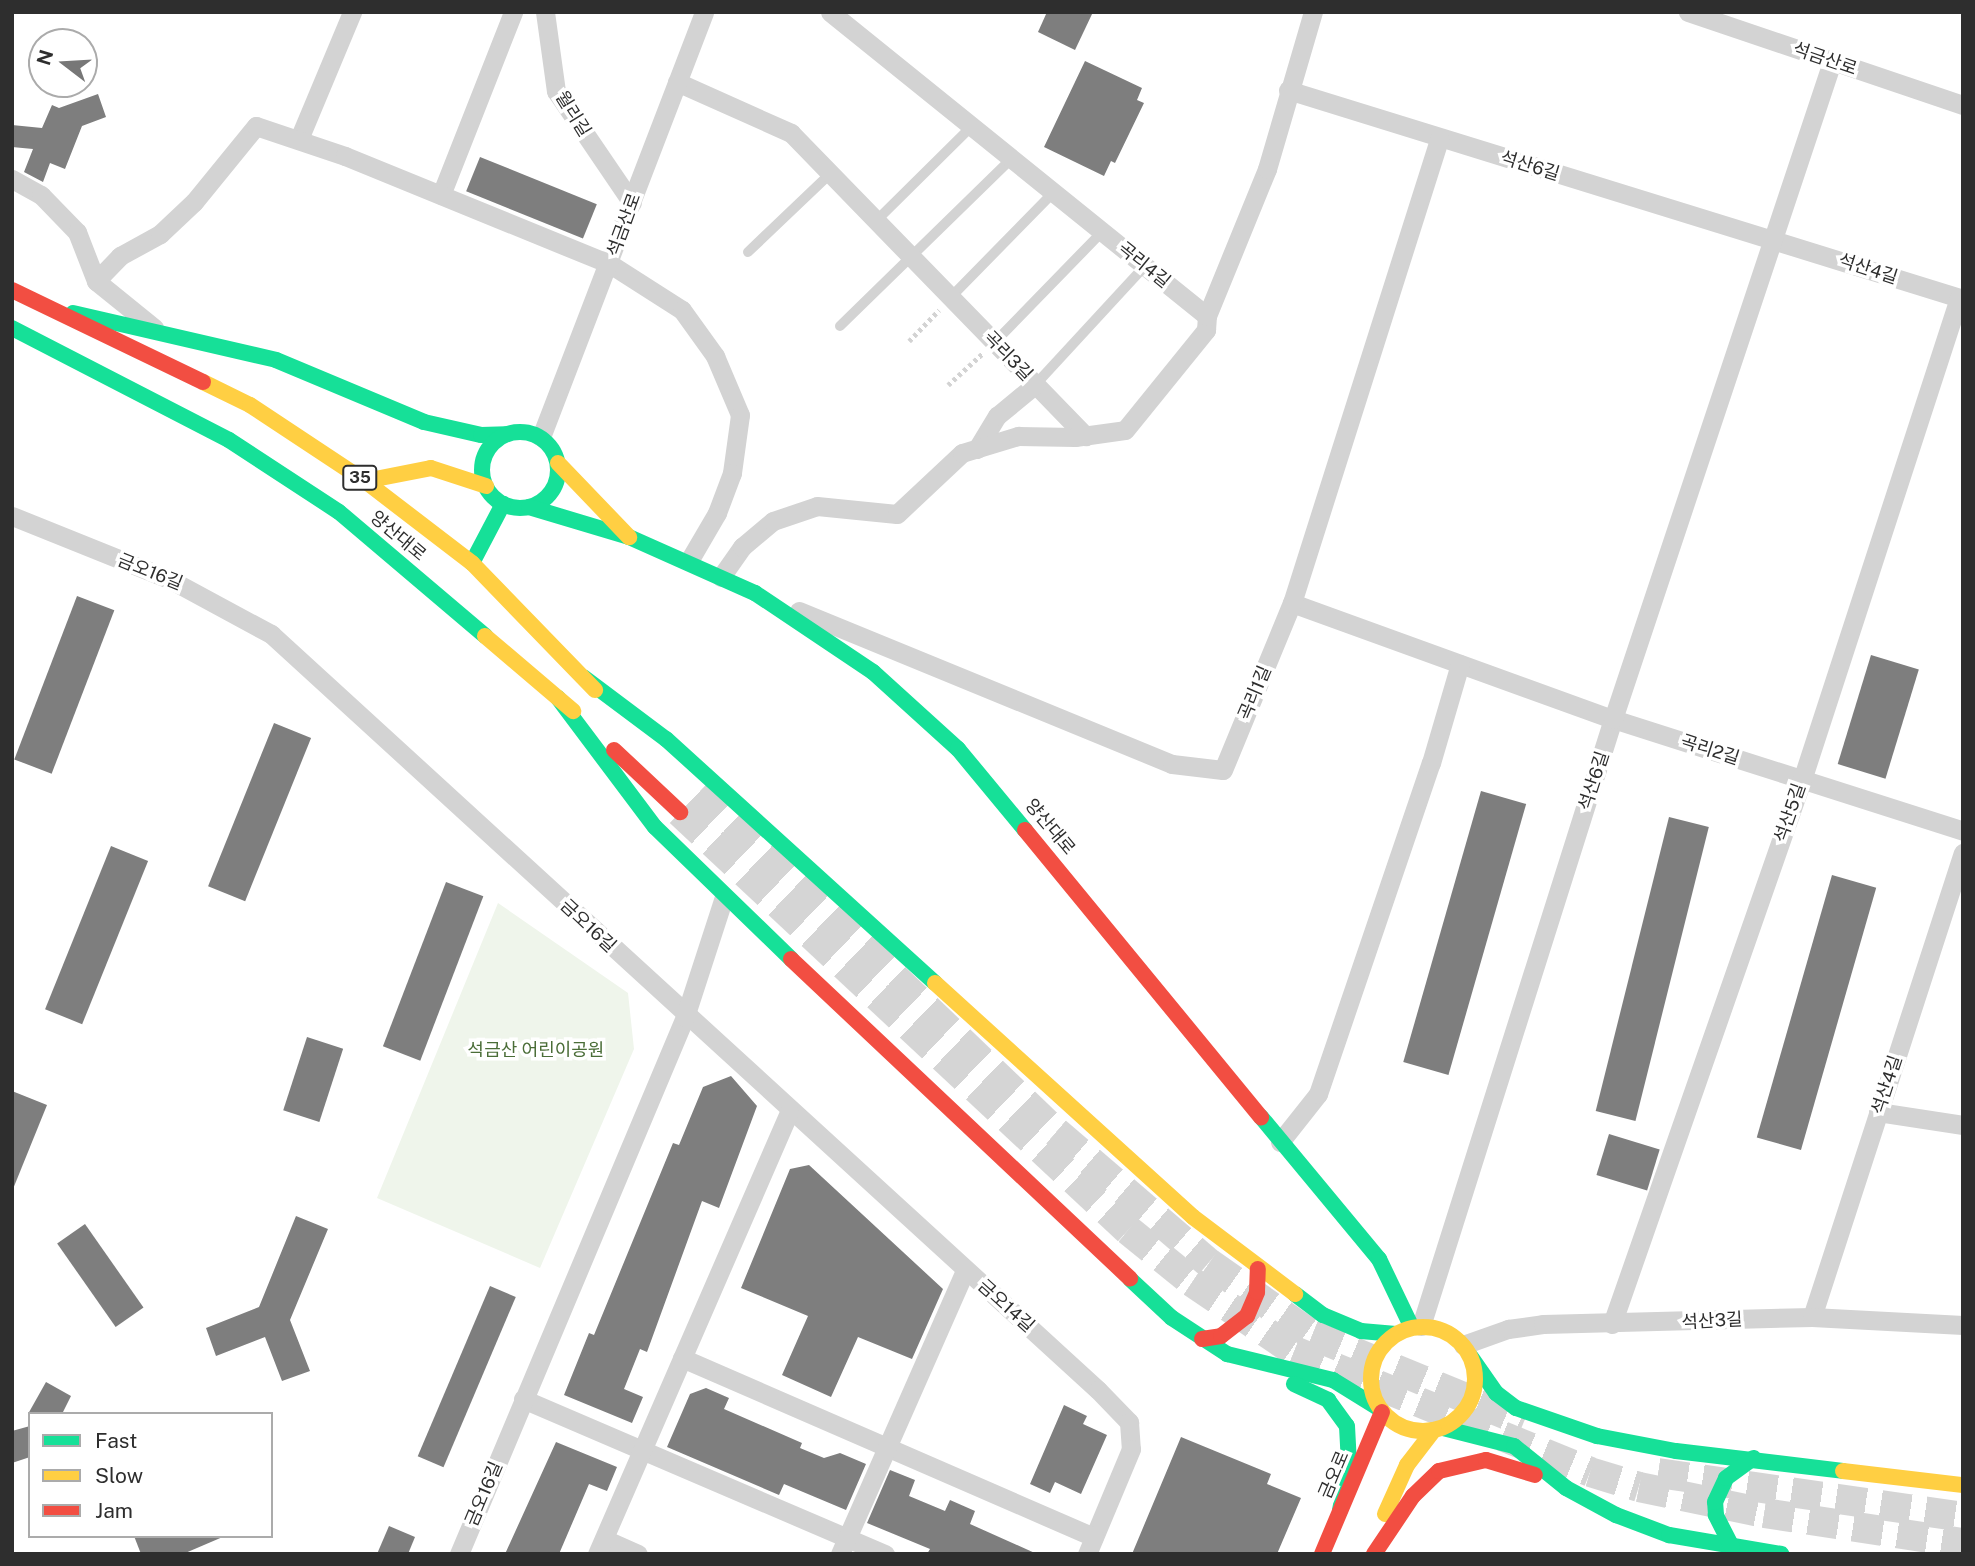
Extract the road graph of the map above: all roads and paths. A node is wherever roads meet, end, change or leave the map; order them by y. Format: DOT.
graph roads {
  1 [pos="352,12"];
  2 [pos="513,12"];
  3 [pos="545,12"];
  4 [pos="704,12"];
  5 [pos="830,12"];
  6 [pos="1313,12"];
  7 [pos="1688,12"];
  8 [pos="1832,62"];
  9 [pos="677,82"];
  10 [pos="1288,90"];
  11 [pos="1963,105"];
  12 [pos="972,126"];
  13 [pos="299,139"];
  14 [pos="1439,139"];
  15 [pos="1012,158"];
  16 [pos="831,172"];
  17 [pos="12,179"];
  18 [pos="1054,192"];
  19 [pos="441,195"];
  20 [pos="632,203"];
  21 [pos="877,220"];
  22 [pos="1103,231"];
  23 [pos="1773,239"];
  24 [pos="748,251"];
  25 [pos="910,254"];
  26 [pos="610,264"];
  27 [pos="1145,266"];
  28 [pos="96,281"];
  29 [pos="12,290"];
  30 [pos="951,297"];
  31 [pos="1961,298"];
  32 [pos="55,309"];
  33 [pos="1208,316"];
  34 [pos="840,326"];
  35 [pos="12,328"];
  36 [pos="158,331"];
  37 [pos="37,338"];
  38 [pos="12,339"];
  39 [pos="909,341"];
  40 [pos="995,342"];
  41 [pos="1036,384"];
  42 [pos="948,385"];
  43 [pos="506,434"];
  44 [pos="1086,436"];
  45 [pos="541,437"];
  46 [pos="977,449"];
  47 [pos="558,463"];
  48 [pos="365,481"];
  49 [pos="485,486"];
  50 [pos="503,504"];
  51 [pos="528,507"];
  52 [pos="12,516"];
  53 [pos="629,537"];
  54 [pos="689,561"];
  55 [pos="472,563"];
  56 [pos="721,577"];
  57 [pos="755,593"];
  58 [pos="1292,603"];
  59 [pos="1460,664"];
  60 [pos="583,677"];
  61 [pos="558,698"];
  62 [pos="1613,719"];
  63 [pos="1802,779"];
  64 [pos="700,791"];
  65 [pos="680,812"];
  66 [pos="1963,831"];
  67 [pos="1963,853"];
  68 [pos="724,897"];
  69 [pos="685,1017"];
  70 [pos="789,1112"];
  71 [pos="1878,1112"];
  72 [pos="1963,1125"];
  73 [pos="1280,1142"];
  74 [pos="1258,1269"];
  75 [pos="965,1270"];
  76 [pos="1812,1317"];
  77 [pos="1612,1324"];
  78 [pos="1963,1325"];
  79 [pos="1417,1327"];
  80 [pos="1396,1334"];
  81 [pos="1202,1339"];
  82 [pos="1467,1351"];
  83 [pos="1227,1354"];
  84 [pos="682,1358"];
  85 [pos="523,1399"];
  86 [pos="1381,1411"];
  87 [pos="1438,1429"];
  88 [pos="887,1447"];
  89 [pos="642,1451"];
  90 [pos="1755,1458"];
  91 [pos="1963,1485"];
  92 [pos="1566,1488"];
  93 [pos="1340,1510"];
  94 [pos="1091,1545"];
  95 [pos="600,1546"];
  96 [pos="844,1546"];
  97 [pos="1732,1547"];
  98 [pos="459,1554"];
  99 [pos="638,1554"];
  100 [pos="885,1554"];
  101 [pos="1322,1554"];
  102 [pos="1372,1554"];
  103 [pos="1781,1554"];
  1 -- 13 [label="street"];
  2 -- 19 [label="street"];
  3 -- 20 [label="street, 월리길"];
  4 -- 9 [label="street, 석금산로"];
  5 -- 12 [label="street, 곡리4길"];
  6 -- 10 [label="street"];
  7 -- 8 [label="street, 석금산로"];
  8 -- 11 [label="street, 석금산로"];
  8 -- 23 [label="street, 석산6길"];
  9 -- 16 [label="street, 곡리3길"];
  9 -- 20 [label="street, 석금산로"];
  10 -- 14 [label="street, 석산6길"];
  10 -- 33 [label="street"];
  12 -- 15 [label="street, 곡리4길"];
  12 -- 21 [label="lane"];
  13 -- 19 [label="street"];
  13 -- 28 [label="street"];
  14 -- 23 [label="street, 석산6길"];
  14 -- 58 [label="street, 곡리1길"];
  15 -- 18 [label="street, 곡리4길"];
  15 -- 25 [label="lane"];
  16 -- 21 [label="street, 곡리3길"];
  16 -- 24 [label="lane"];
  17 -- 28 [label="street"];
  18 -- 22 [label="street, 곡리4길"];
  18 -- 30 [label="lane"];
  19 -- 26 [label="street"];
  20 -- 26 [label="street, 석금산로"];
  21 -- 25 [label="street, 곡리3길"];
  22 -- 27 [label="street, 곡리4길"];
  22 -- 40 [label="lane"];
  23 -- 31 [label="street, 석산4길"];
  23 -- 62 [label="street, 석산6길"];
  25 -- 30 [label="street, 곡리3길"];
  25 -- 34 [label="lane"];
  26 -- 45 [label="street, 석금산로"];
  26 -- 54 [label="street"];
  27 -- 33 [label="street, 곡리4길"];
  27 -- 41 [label="lane"];
  28 -- 36 [label="street"];
  29 -- 32 [label="main road, 양산대로 / 35"];
  30 -- 39 [label="path"];
  30 -- 40 [label="street, 곡리3길"];
  31 -- 63 [label="street, 석산5길"];
  32 -- 36 [label="main road"];
  32 -- 48 [label="main road, 양산대로 / 35"];
  33 -- 44 [label="street"];
  35 -- 37 [label="main road, 양산대로 / 35"];
  36 -- 43 [label="main road"];
  37 -- 38 [label="main road"];
  37 -- 61 [label="main road, 양산대로 / 35"];
  40 -- 41 [label="street, 곡리3길"];
  40 -- 42 [label="path"];
  41 -- 44 [label="street"];
  41 -- 46 [label="street, 곡리3길"];
  43 -- 45 [label="main road"];
  43 -- 49 [label="main road"];
  44 -- 46 [label="street"];
  45 -- 47 [label="main road"];
  46 -- 56 [label="street, 곡리3길"];
  47 -- 51 [label="main road"];
  47 -- 53 [label="main road"];
  48 -- 49 [label="main road"];
  48 -- 55 [label="main road, 양산대로 / 35"];
  49 -- 50 [label="main road"];
  50 -- 51 [label="main road"];
  50 -- 55 [label="main road"];
  51 -- 53 [label="main road, 양산대로"];
  52 -- 69 [label="street, 금오16길"];
  53 -- 54 [label="main road, 양산대로"];
  54 -- 56 [label="main road, 양산대로"];
  55 -- 60 [label="main road, 양산대로 / 35"];
  56 -- 57 [label="main road, 양산대로"];
  57 -- 58 [label="street, 곡리1길"];
  57 -- 73 [label="main road, 양산대로"];
  58 -- 59 [label="street, 곡리2길"];
  59 -- 62 [label="street, 곡리2길"];
  59 -- 73 [label="street"];
  60 -- 64 [label="main road, 양산대로 / 35"];
  60 -- 74 [label="main road"];
  61 -- 65 [label="main road, 양산대로 / 35"];
  61 -- 68 [label="main road"];
  62 -- 63 [label="street, 곡리2길"];
  62 -- 79 [label="street, 석산6길"];
  63 -- 66 [label="street, 곡리2길"];
  63 -- 77 [label="street, 석산5길"];
  67 -- 71 [label="street, 석산4길"];
  68 -- 69 [label="street"];
  68 -- 81 [label="main road"];
  69 -- 70 [label="street, 금오14길"];
  69 -- 85 [label="street, 금오16길"];
  70 -- 75 [label="street, 금오14길"];
  70 -- 84 [label="street"];
  71 -- 72 [label="street"];
  71 -- 76 [label="street, 석산4길"];
  73 -- 79 [label="main road, 양산대로"];
  74 -- 80 [label="main road"];
  74 -- 81 [label="main road"];
  75 -- 88 [label="street"];
  75 -- 94 [label="street, 금오14길"];
  76 -- 77 [label="street, 석산3길"];
  76 -- 78 [label="street, 석산3길"];
  77 -- 82 [label="street, 석산3길"];
  79 -- 80 [label="main road"];
  79 -- 82 [label="main road"];
  80 -- 86 [label="main road"];
  81 -- 83 [label="main road"];
  82 -- 87 [label="main road"];
  82 -- 90 [label="main road"];
  83 -- 86 [label="main road"];
  83 -- 93 [label="main road"];
  84 -- 88 [label="street, 금오14길"];
  84 -- 89 [label="street"];
  85 -- 89 [label="street"];
  85 -- 98 [label="street, 금오16길"];
  86 -- 87 [label="main road"];
  86 -- 93 [label="main road, 금오로"];
  87 -- 92 [label="main road"];
  87 -- 102 [label="main road"];
  88 -- 94 [label="street, 금오14길"];
  88 -- 96 [label="street"];
  89 -- 95 [label="street"];
  89 -- 96 [label="street"];
  90 -- 91 [label="main road"];
  90 -- 97 [label="main road"];
  92 -- 97 [label="main road"];
  92 -- 102 [label="main road"];
  93 -- 101 [label="main road, 금오로"];
  95 -- 99 [label="street"];
  96 -- 100 [label="street"];
  97 -- 103 [label="main road"];
}
